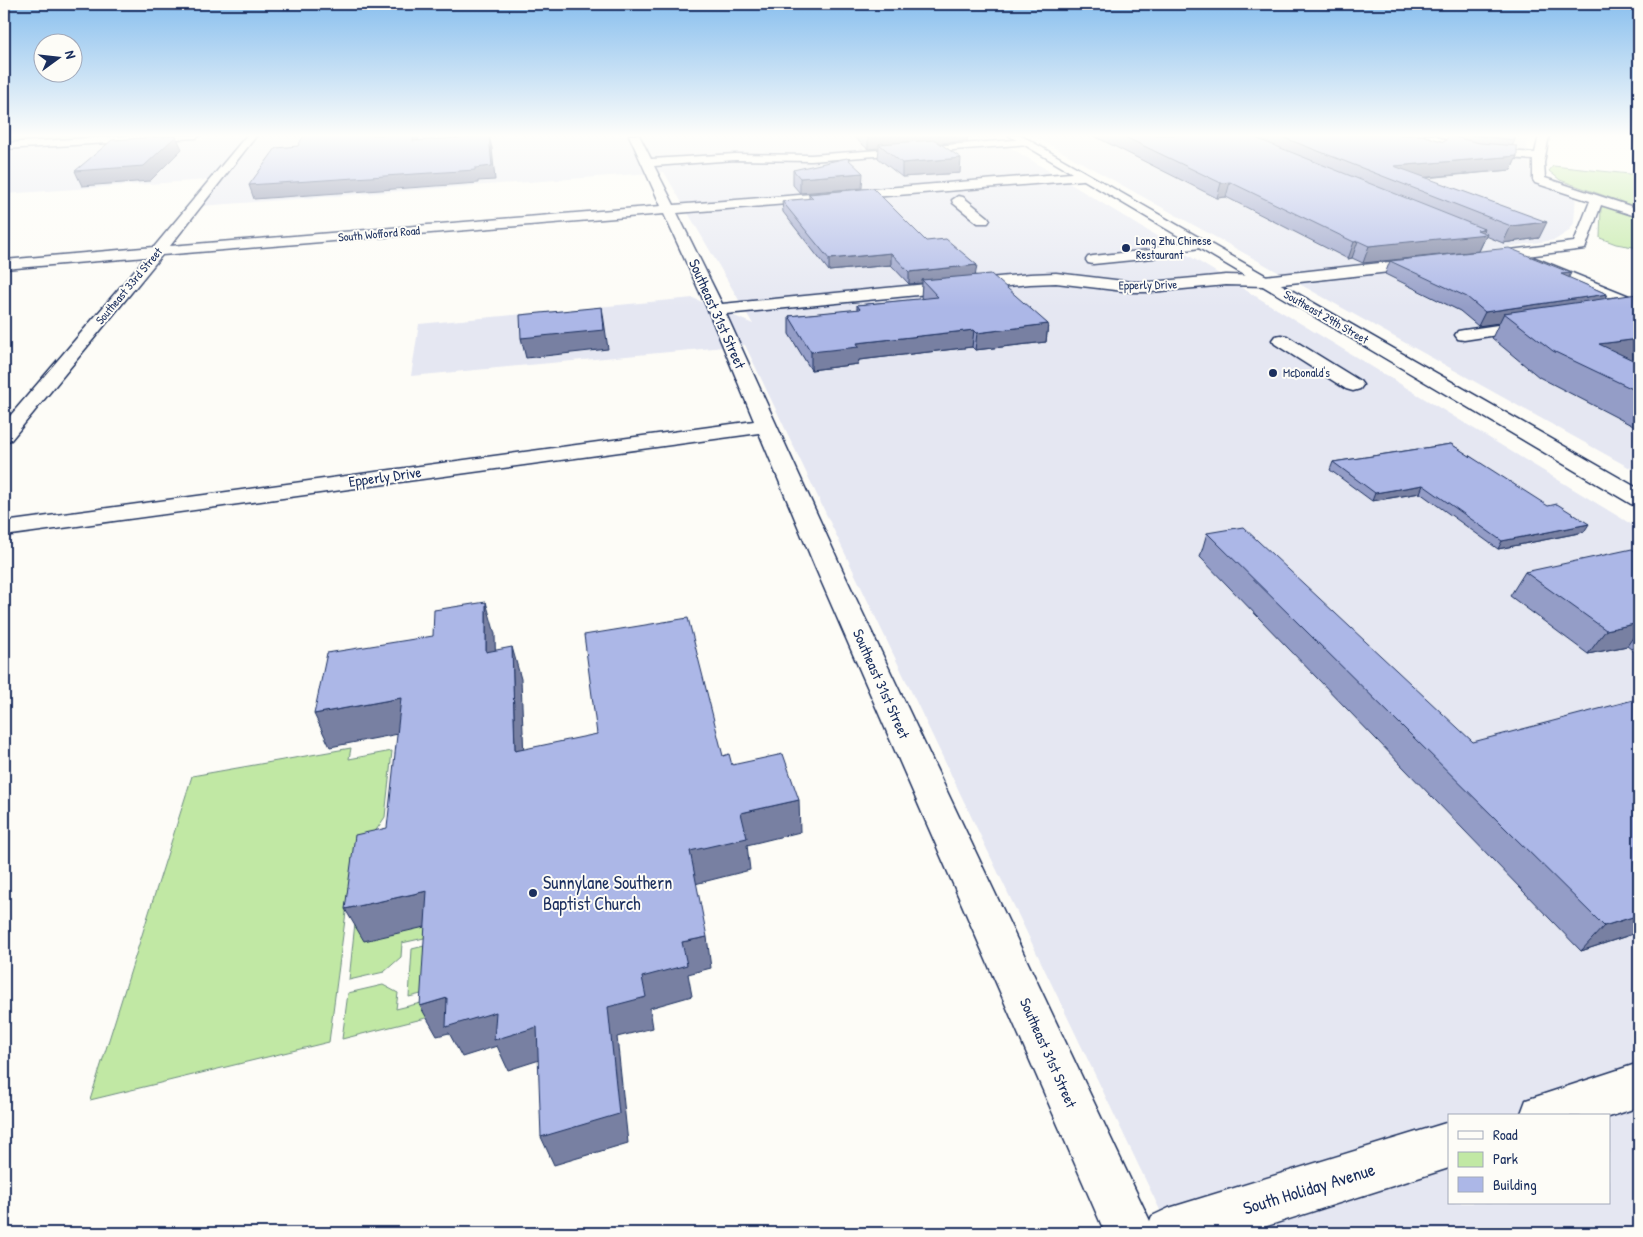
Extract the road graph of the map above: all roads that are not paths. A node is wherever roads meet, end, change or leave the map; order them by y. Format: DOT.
graph roads {
  1 [pos="206,193"];
  2 [pos="662,193"];
  3 [pos="880,193"];
  4 [pos="1112,193"];
  5 [pos="1578,193"];
  6 [pos="1597,199"];
  7 [pos="958,200"];
  8 [pos="670,210"];
  9 [pos="1639,213"];
  10 [pos="983,220"];
  11 [pos="1486,242"];
  12 [pos="1201,244"];
  13 [pos="158,252"];
  14 [pos="1513,254"];
  15 [pos="1473,258"];
  16 [pos="1093,260"];
  17 [pos="1443,261"];
  18 [pos="4,264"];
  19 [pos="1264,281"];
  20 [pos="970,284"];
  21 [pos="915,290"];
  22 [pos="834,298"];
  23 [pos="927,303"];
  24 [pos="766,305"];
  25 [pos="1639,307"];
  26 [pos="716,310"];
  27 [pos="844,312"];
  28 [pos="1610,313"];
  29 [pos="1552,322"];
  30 [pos="1464,335"];
  31 [pos="1281,340"];
  32 [pos="1353,385"];
  33 [pos="766,426"];
  34 [pos="4,436"];
  35 [pos="1639,499"];
  36 [pos="4,529"];
  37 [pos="1639,1085"];
  38 [pos="1548,1114"];
  39 [pos="1448,1145"];
  40 [pos="1130,1233"];
  41 [pos="1169,1233"];
  1 -- 13 [label="street, Southeast 33rd Street"];
  2 -- 8 [label="street, Southeast 31st Street"];
  3 -- 8 [label="street, South Wofford Road"];
  4 -- 12 [label="street, Southeast 29th Street"];
  5 -- 6 [label="street"];
  6 -- 9 [label="street"];
  6 -- 14 [label="street"];
  7 -- 10 [label="street"];
  8 -- 13 [label="street, South Wofford Road"];
  8 -- 26 [label="street, Southeast 31st Street"];
  11 -- 14 [label="street"];
  12 -- 16 [label="street"];
  12 -- 19 [label="street, Southeast 29th Street"];
  13 -- 18 [label="street, South Wofford Road"];
  13 -- 34 [label="street, Southeast 33rd Street"];
  14 -- 15 [label="street"];
  14 -- 25 [label="street"];
  17 -- 19 [label="street, Epperly Drive"];
  19 -- 20 [label="street, Epperly Drive"];
  19 -- 35 [label="street, Southeast 29th Street"];
  20 -- 21 [label="street, Epperly Drive"];
  20 -- 23 [label="street"];
  21 -- 22 [label="street, Epperly Drive"];
  21 -- 23 [label="street"];
  22 -- 24 [label="street, Epperly Drive"];
  22 -- 27 [label="street"];
  23 -- 27 [label="street"];
  24 -- 26 [label="street, Epperly Drive"];
  24 -- 27 [label="street"];
  25 -- 28 [label="street"];
  26 -- 33 [label="street, Southeast 31st Street"];
  29 -- 30 [label="street"];
  31 -- 32 [label="street"];
  33 -- 36 [label="street, Epperly Drive"];
  33 -- 40 [label="street, Southeast 31st Street"];
  37 -- 38 [label="street"];
  39 -- 41 [label="street, South Holiday Avenue"];
}
